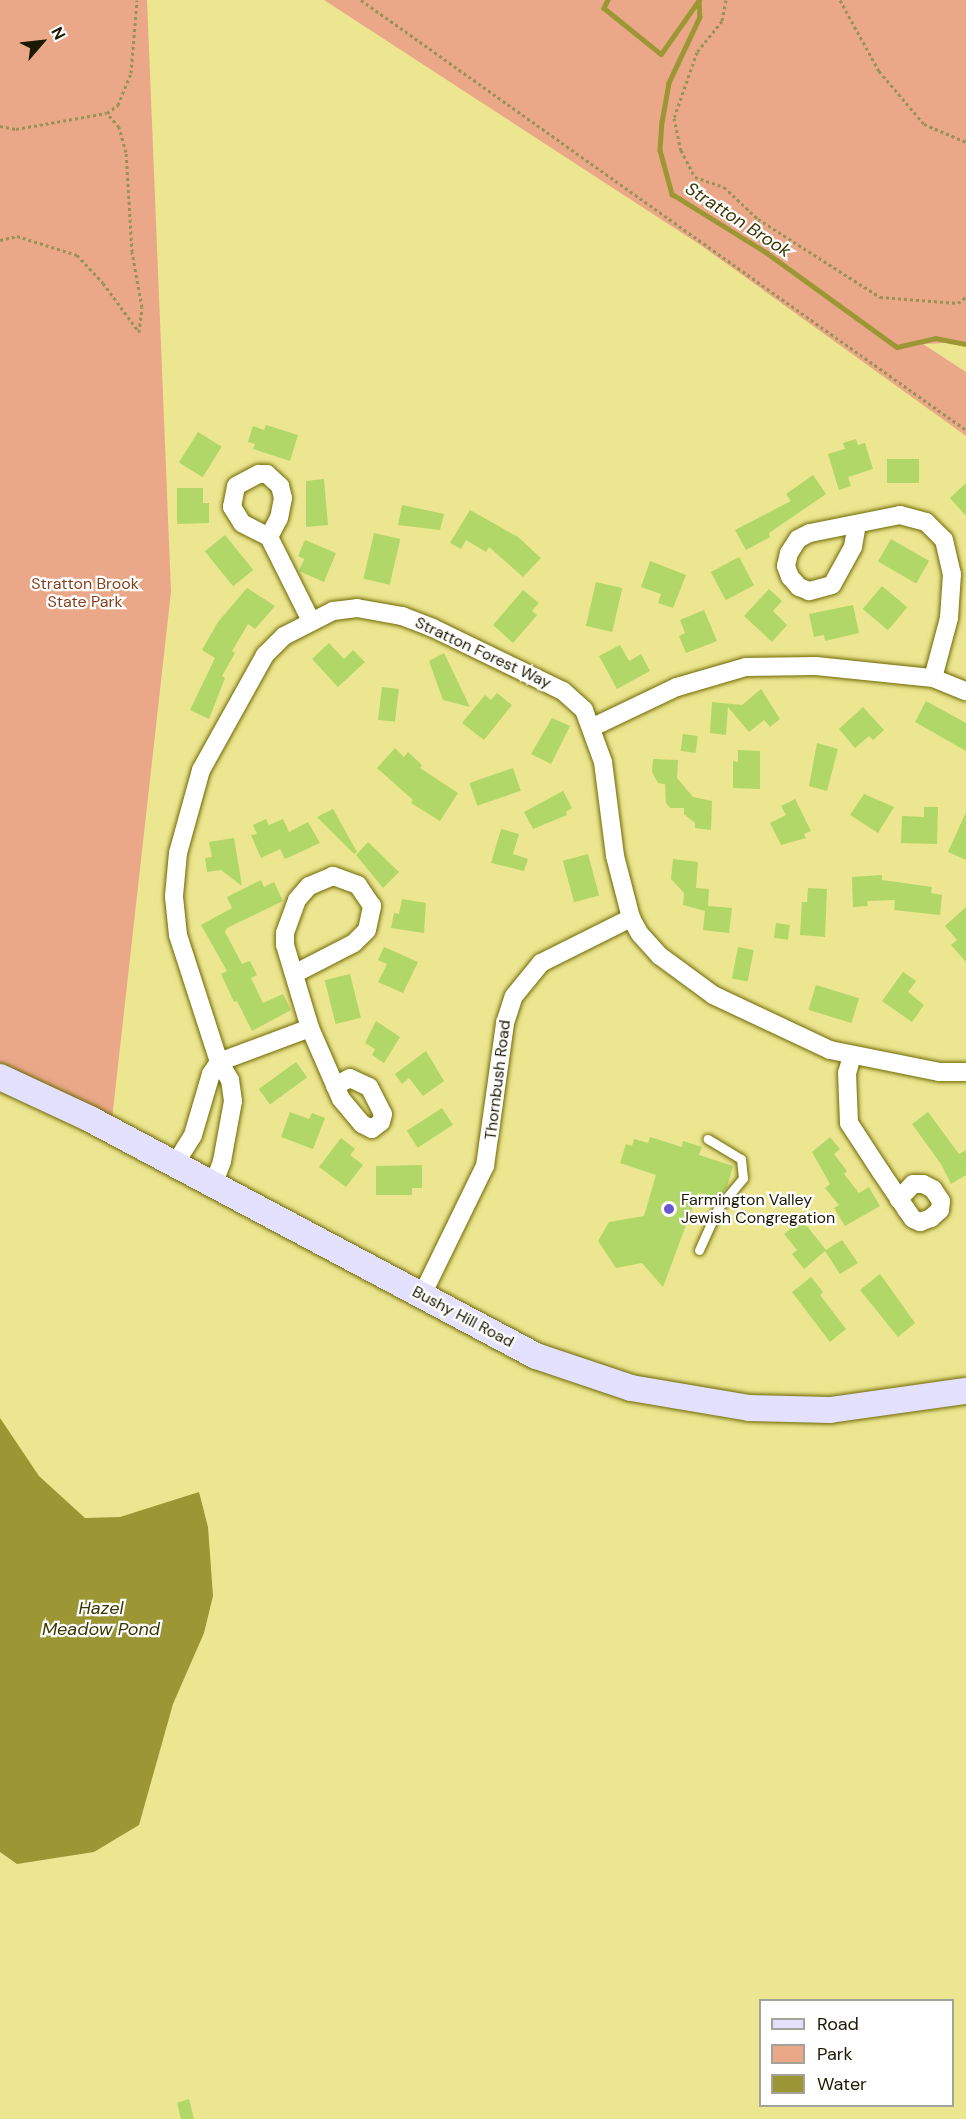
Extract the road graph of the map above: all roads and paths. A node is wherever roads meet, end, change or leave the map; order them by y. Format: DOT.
graph roads {
  1 [pos="137,0"];
  2 [pos="361,0"];
  3 [pos="726,0"];
  4 [pos="840,0"];
  5 [pos="107,113"];
  6 [pos="0,126"];
  7 [pos="966,142"];
  8 [pos="0,240"];
  9 [pos="966,297"];
  10 [pos="966,430"];
  11 [pos="857,524"];
  12 [pos="269,537"];
  13 [pos="310,619"];
  14 [pos="933,678"];
  15 [pos="966,692"];
  16 [pos="593,727"];
  17 [pos="631,918"];
  18 [pos="296,973"];
  19 [pos="310,1028"];
  20 [pos="852,1056"];
  21 [pos="219,1062"];
  22 [pos="966,1072"];
  23 [pos="0,1077"];
  24 [pos="335,1086"];
  25 [pos="708,1139"];
  26 [pos="175,1164"];
  27 [pos="213,1185"];
  28 [pos="899,1199"];
  29 [pos="699,1250"];
  30 [pos="422,1295"];
  31 [pos="966,1391"];
  1 -- 5 [label="path"];
  2 -- 10 [label="path"];
  3 -- 9 [label="path"];
  4 -- 7 [label="path"];
  5 -- 6 [label="path"];
  5 -- 8 [label="path"];
  11 -- 14 [label="street"];
  12 -- 13 [label="street"];
  13 -- 16 [label="street, Stratton Forest Way"];
  13 -- 21 [label="street, Stratton Forest Way"];
  14 -- 15 [label="street"];
  14 -- 16 [label="street"];
  16 -- 17 [label="street, Stratton Forest Way"];
  17 -- 20 [label="street, Stratton Forest Way"];
  17 -- 30 [label="street, Thornbush Road"];
  18 -- 18 [label="street"];
  18 -- 19 [label="street"];
  19 -- 21 [label="street"];
  19 -- 24 [label="street"];
  20 -- 22 [label="street, Stratton Forest Way"];
  20 -- 28 [label="street"];
  21 -- 26 [label="street"];
  21 -- 27 [label="street, Stratton Forest Way"];
  23 -- 26 [label="main road, Bushy Hill Road"];
  25 -- 29 [label="lane"];
  26 -- 27 [label="main road, Bushy Hill Road"];
  27 -- 30 [label="main road, Bushy Hill Road"];
  30 -- 31 [label="main road, Bushy Hill Road"];
}
